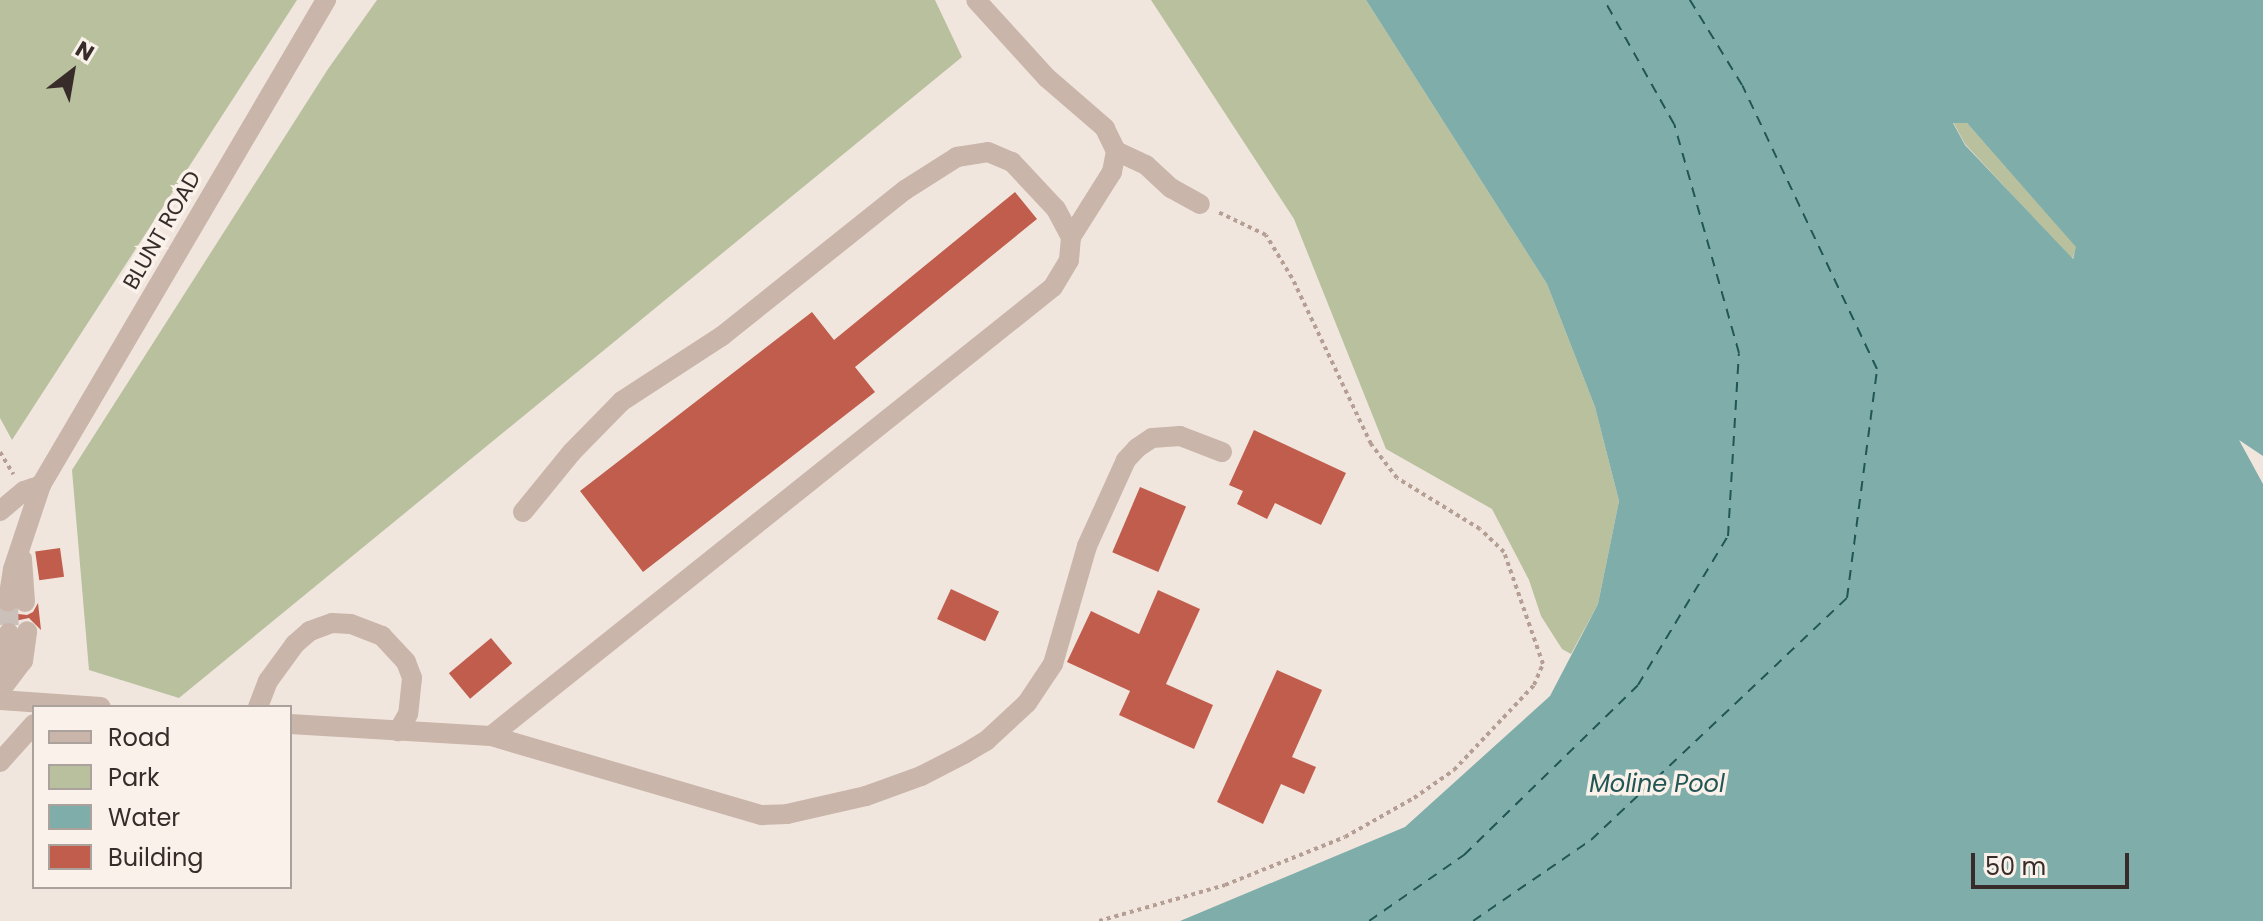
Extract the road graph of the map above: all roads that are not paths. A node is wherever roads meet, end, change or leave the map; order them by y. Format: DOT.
graph roads {
  1 [pos="326,0"];
  2 [pos="976,0"];
  3 [pos="1116,151"];
  4 [pos="1200,204"];
  5 [pos="1071,237"];
  6 [pos="1222,452"];
  7 [pos="16,497"];
  8 [pos="523,512"];
  9 [pos="10,600"];
  10 [pos="0,671"];
  11 [pos="0,691"];
  12 [pos="0,700"];
  13 [pos="72,705"];
  14 [pos="259,705"];
  15 [pos="292,724"];
  16 [pos="32,726"];
  17 [pos="398,731"];
  18 [pos="491,736"];
  19 [pos="0,762"];
  1 -- 7 [label="street, BLUNT ROAD"];
  2 -- 3 [label="street"];
  3 -- 4 [label="street"];
  3 -- 5 [label="street"];
  5 -- 8 [label="street"];
  5 -- 18 [label="street"];
  6 -- 18 [label="street"];
  7 -- 9 [label="street, BLUNT ROAD"];
  10 -- 11 [label="street"];
  12 -- 13 [label="street"];
  14 -- 17 [label="street"];
  15 -- 17 [label="street"];
  16 -- 19 [label="street"];
  17 -- 18 [label="street"];
}
